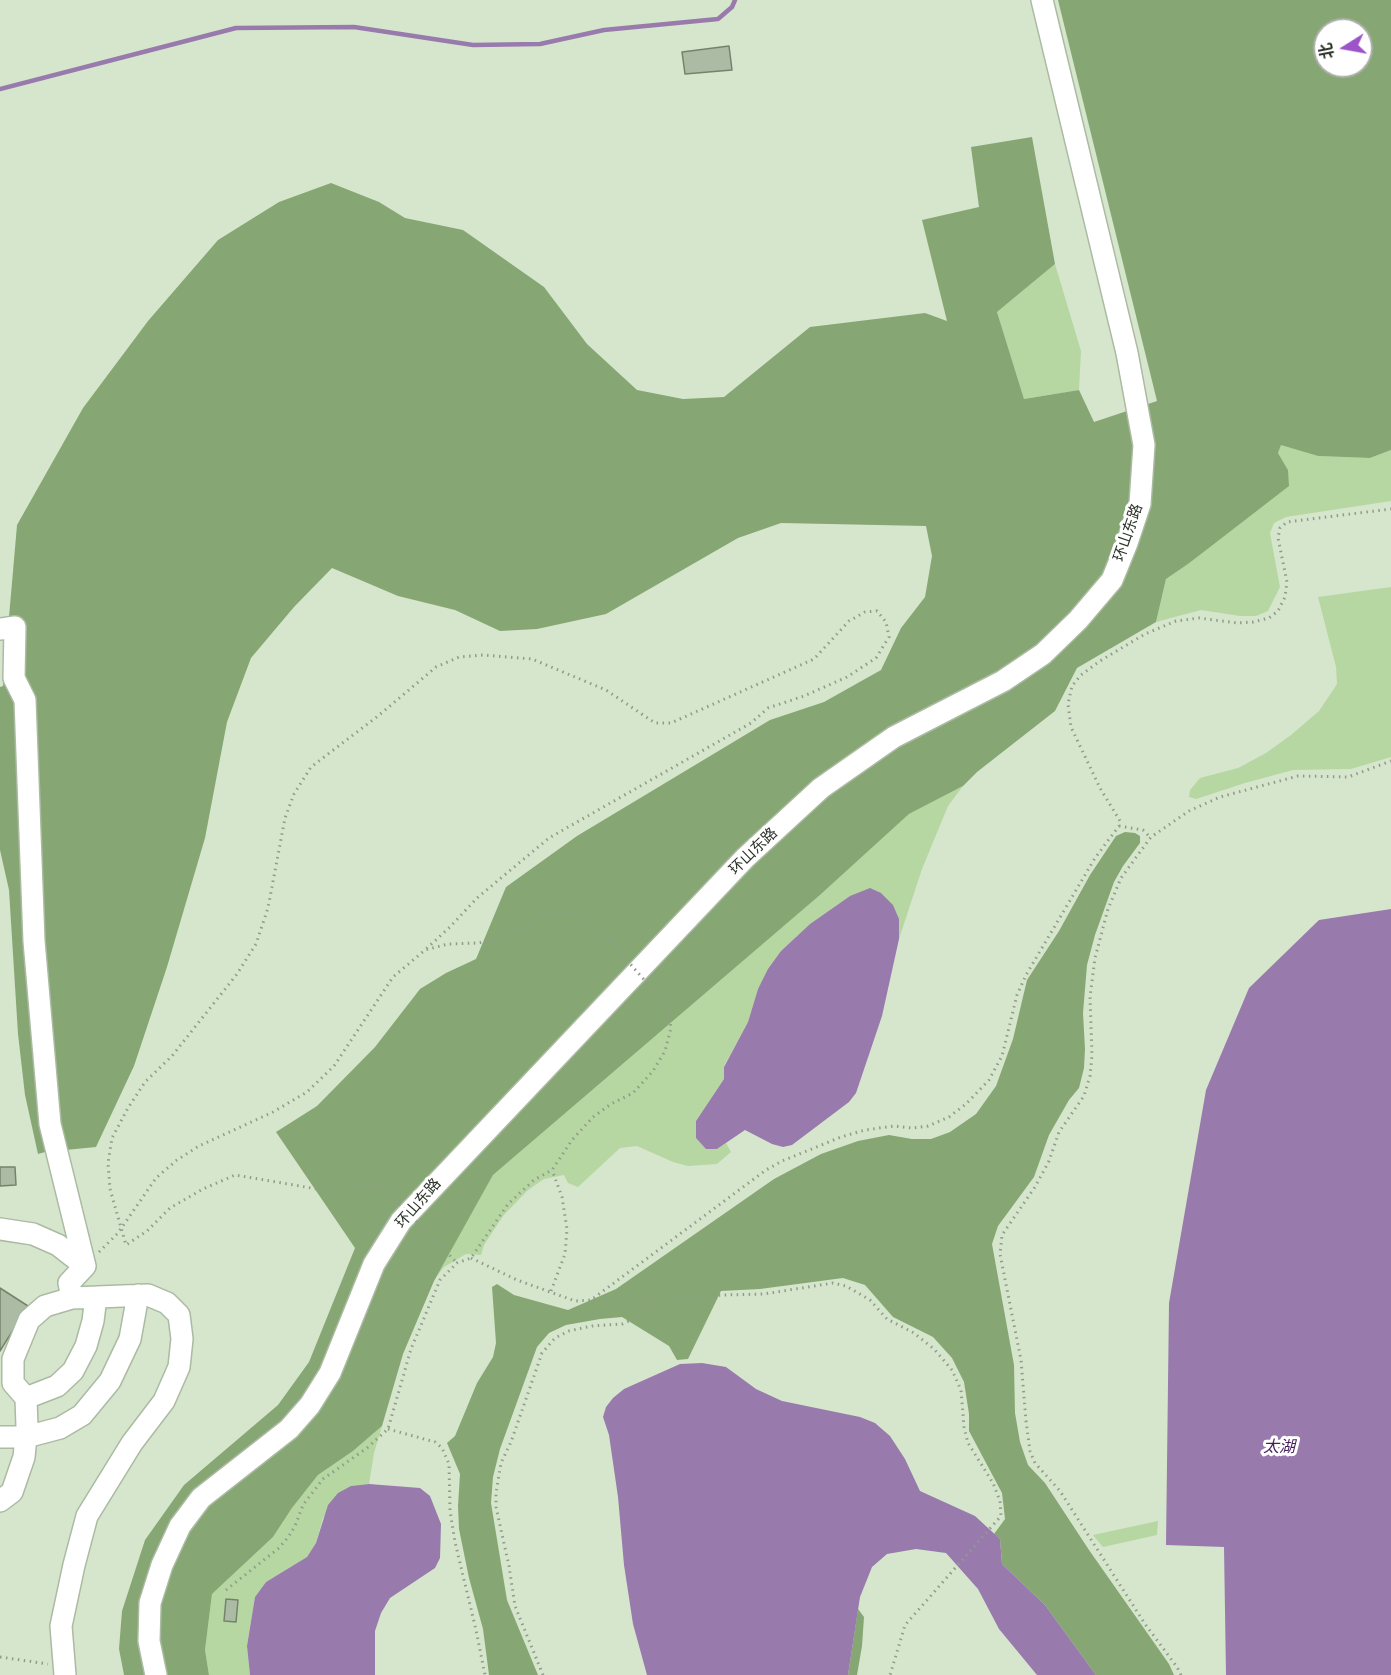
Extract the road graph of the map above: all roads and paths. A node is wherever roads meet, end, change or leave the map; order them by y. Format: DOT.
graph roads {
  1 [pos="1042,0"];
  2 [pos="1391,508"];
  3 [pos="0,629"];
  4 [pos="7,679"];
  5 [pos="1391,761"];
  6 [pos="1119,826"];
  7 [pos="1151,837"];
  8 [pos="425,950"];
  9 [pos="552,1170"];
  10 [pos="0,1228"];
  11 [pos="121,1228"];
  12 [pos="471,1258"];
  13 [pos="457,1263"];
  14 [pos="85,1266"];
  15 [pos="550,1291"];
  16 [pos="138,1295"];
  17 [pos="96,1297"];
  18 [pos="72,1298"];
  19 [pos="591,1300"];
  20 [pos="652,1301"];
  21 [pos="13,1369"];
  22 [pos="0,1388"];
  23 [pos="27,1398"];
  24 [pos="388,1429"];
  25 [pos="0,1437"];
  26 [pos="26,1437"];
  27 [pos="0,1501"];
  28 [pos="226,1590"];
  29 [pos="0,1656"];
  30 [pos="65,1671"];
  31 [pos="156,1675"];
  32 [pos="485,1675"];
  33 [pos="543,1675"];
  34 [pos="890,1675"];
  35 [pos="1180,1675"];
  1 -- 31 [label="street, 环山东路"];
  2 -- 6 [label="path"];
  3 -- 4 [label="street"];
  4 -- 14 [label="street"];
  5 -- 7 [label="path"];
  6 -- 7 [label="path"];
  6 -- 19 [label="path"];
  7 -- 35 [label="path"];
  8 -- 9 [label="path, bridge"];
  8 -- 11 [label="path"];
  8 -- 11 [label="path"];
  9 -- 12 [label="path"];
  9 -- 15 [label="path"];
  10 -- 14 [label="street"];
  11 -- 13 [label="path, bridge"];
  11 -- 14 [label="path"];
  12 -- 13 [label="path"];
  12 -- 15 [label="path"];
  13 -- 24 [label="path"];
  14 -- 18 [label="street"];
  15 -- 19 [label="path"];
  16 -- 17 [label="street"];
  16 -- 26 [label="street"];
  16 -- 30 [label="street"];
  17 -- 18 [label="street"];
  17 -- 23 [label="street"];
  18 -- 21 [label="street"];
  19 -- 20 [label="path"];
  20 -- 33 [label="path"];
  20 -- 34 [label="path"];
  21 -- 22 [label="street"];
  21 -- 23 [label="street"];
  23 -- 26 [label="street"];
  24 -- 28 [label="path"];
  24 -- 32 [label="path"];
  25 -- 26 [label="street"];
  26 -- 27 [label="street"];
  29 -- 30 [label="path"];
}
